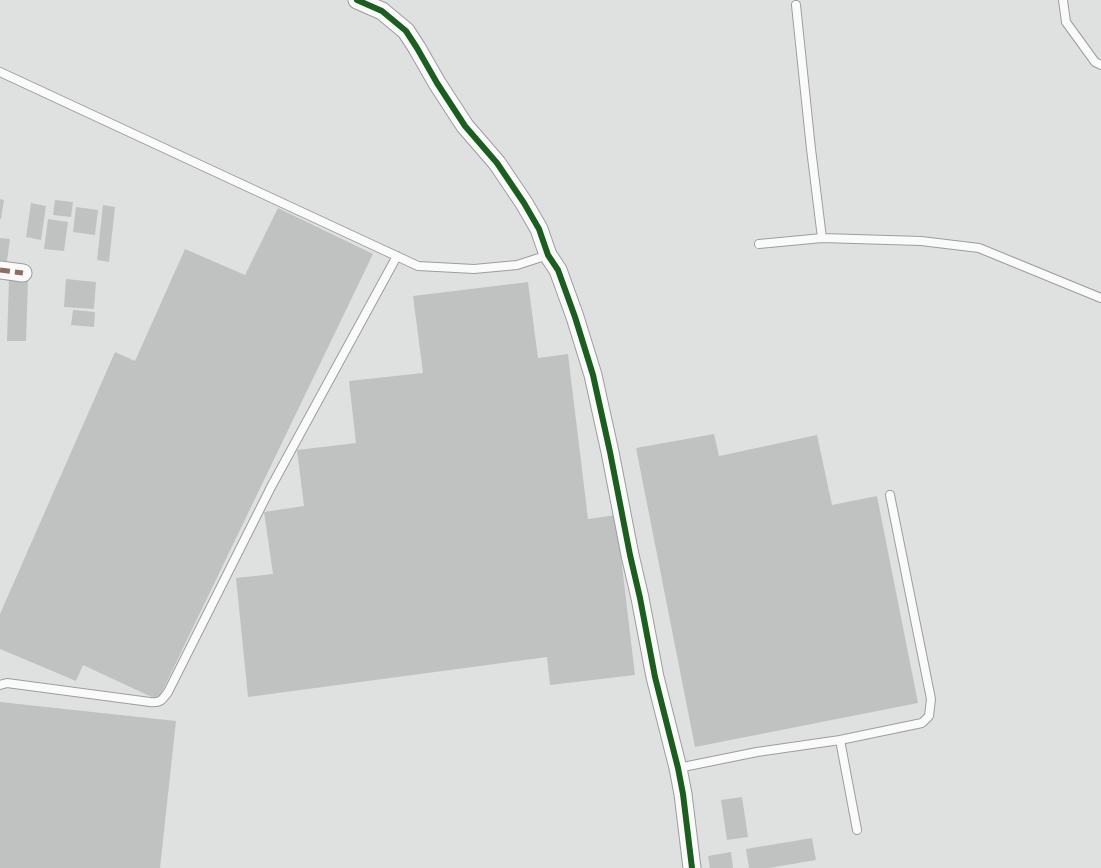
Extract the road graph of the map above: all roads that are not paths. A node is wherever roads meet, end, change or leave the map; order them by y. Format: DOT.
graph roads {
  1 [pos="357,0"];
  2 [pos="1063,0"];
  3 [pos="796,5"];
  4 [pos="1101,65"];
  5 [pos="0,72"];
  6 [pos="822,238"];
  7 [pos="759,244"];
  8 [pos="548,255"];
  9 [pos="397,256"];
  10 [pos="0,270"];
  11 [pos="23,273"];
  12 [pos="1101,298"];
  13 [pos="890,495"];
  14 [pos="0,685"];
  15 [pos="840,740"];
  16 [pos="678,768"];
  17 [pos="857,830"];
  18 [pos="692,868"];
  1 -- 8 [label="street"];
  2 -- 4 [label="lane"];
  3 -- 6 [label="lane"];
  5 -- 9 [label="lane"];
  6 -- 7 [label="lane"];
  6 -- 12 [label="lane"];
  8 -- 9 [label="lane"];
  8 -- 16 [label="street"];
  9 -- 14 [label="lane"];
  10 -- 11 [label="street"];
  13 -- 15 [label="lane"];
  15 -- 16 [label="lane"];
  15 -- 17 [label="lane"];
  16 -- 18 [label="street"];
}
